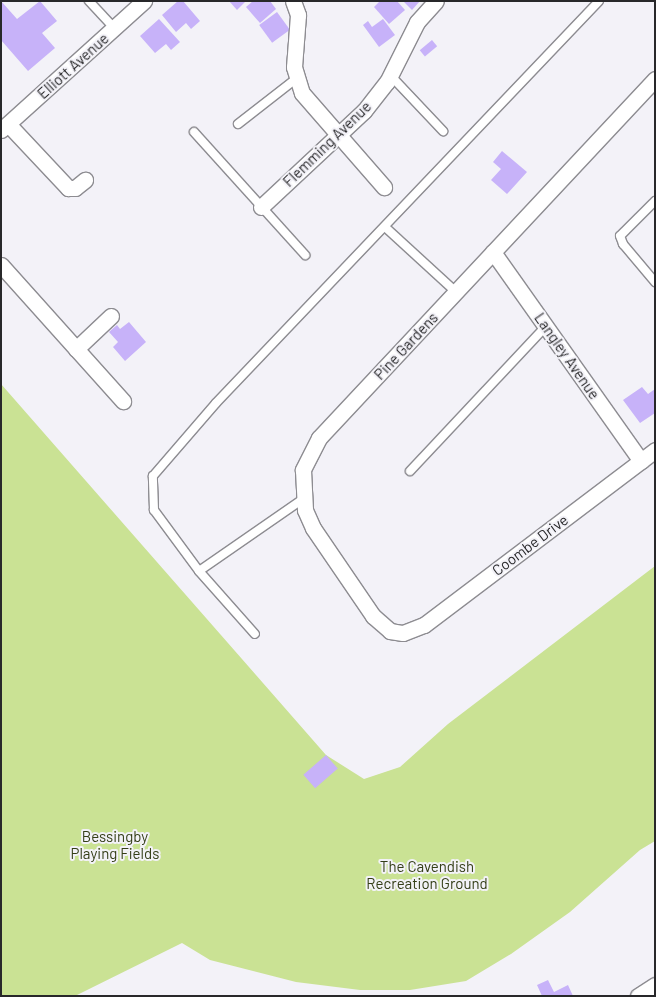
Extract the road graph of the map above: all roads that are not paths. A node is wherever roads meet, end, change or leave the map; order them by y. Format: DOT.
graph roads {
  1 [pos="88,1"];
  2 [pos="144,1"];
  3 [pos="293,1"];
  4 [pos="436,1"];
  5 [pos="599,1"];
  6 [pos="114,28"];
  7 [pos="391,76"];
  8 [pos="296,78"];
  9 [pos="652,89"];
  10 [pos="238,124"];
  11 [pos="5,127"];
  12 [pos="443,131"];
  13 [pos="194,132"];
  14 [pos="339,136"];
  15 [pos="85,180"];
  16 [pos="384,187"];
  17 [pos="655,201"];
  18 [pos="261,207"];
  19 [pos="386,227"];
  20 [pos="494,252"];
  21 [pos="304,254"];
  22 [pos="1,265"];
  23 [pos="655,282"];
  24 [pos="456,292"];
  25 [pos="110,316"];
  26 [pos="546,326"];
  27 [pos="76,348"];
  28 [pos="123,401"];
  29 [pos="655,450"];
  30 [pos="641,460"];
  31 [pos="410,471"];
  32 [pos="303,499"];
  33 [pos="199,571"];
  34 [pos="403,632"];
  35 [pos="255,634"];
  36 [pos="655,984"];
  37 [pos="638,996"];
  1 -- 6 [label="lane"];
  2 -- 6 [label="street, Elliott Avenue"];
  3 -- 8 [label="street"];
  4 -- 7 [label="street, Flemming Avenue"];
  5 -- 19 [label="lane"];
  6 -- 11 [label="street, Elliott Avenue"];
  7 -- 12 [label="lane"];
  7 -- 14 [label="street, Flemming Avenue"];
  8 -- 10 [label="lane"];
  8 -- 14 [label="street"];
  9 -- 20 [label="street, Pine Gardens"];
  11 -- 15 [label="street"];
  13 -- 18 [label="lane"];
  14 -- 16 [label="street"];
  14 -- 18 [label="street, Flemming Avenue"];
  17 -- 23 [label="lane"];
  18 -- 21 [label="lane"];
  19 -- 24 [label="lane"];
  19 -- 33 [label="lane"];
  20 -- 24 [label="street, Pine Gardens"];
  20 -- 26 [label="street, Langley Avenue"];
  22 -- 27 [label="street"];
  24 -- 32 [label="street, Pine Gardens"];
  25 -- 27 [label="street"];
  26 -- 30 [label="street, Langley Avenue"];
  26 -- 31 [label="lane"];
  27 -- 28 [label="street"];
  29 -- 30 [label="street, Coombe Drive"];
  30 -- 34 [label="street, Coombe Drive"];
  32 -- 33 [label="lane"];
  32 -- 34 [label="street, Pine Gardens"];
  33 -- 35 [label="lane"];
  36 -- 37 [label="street"];
}
